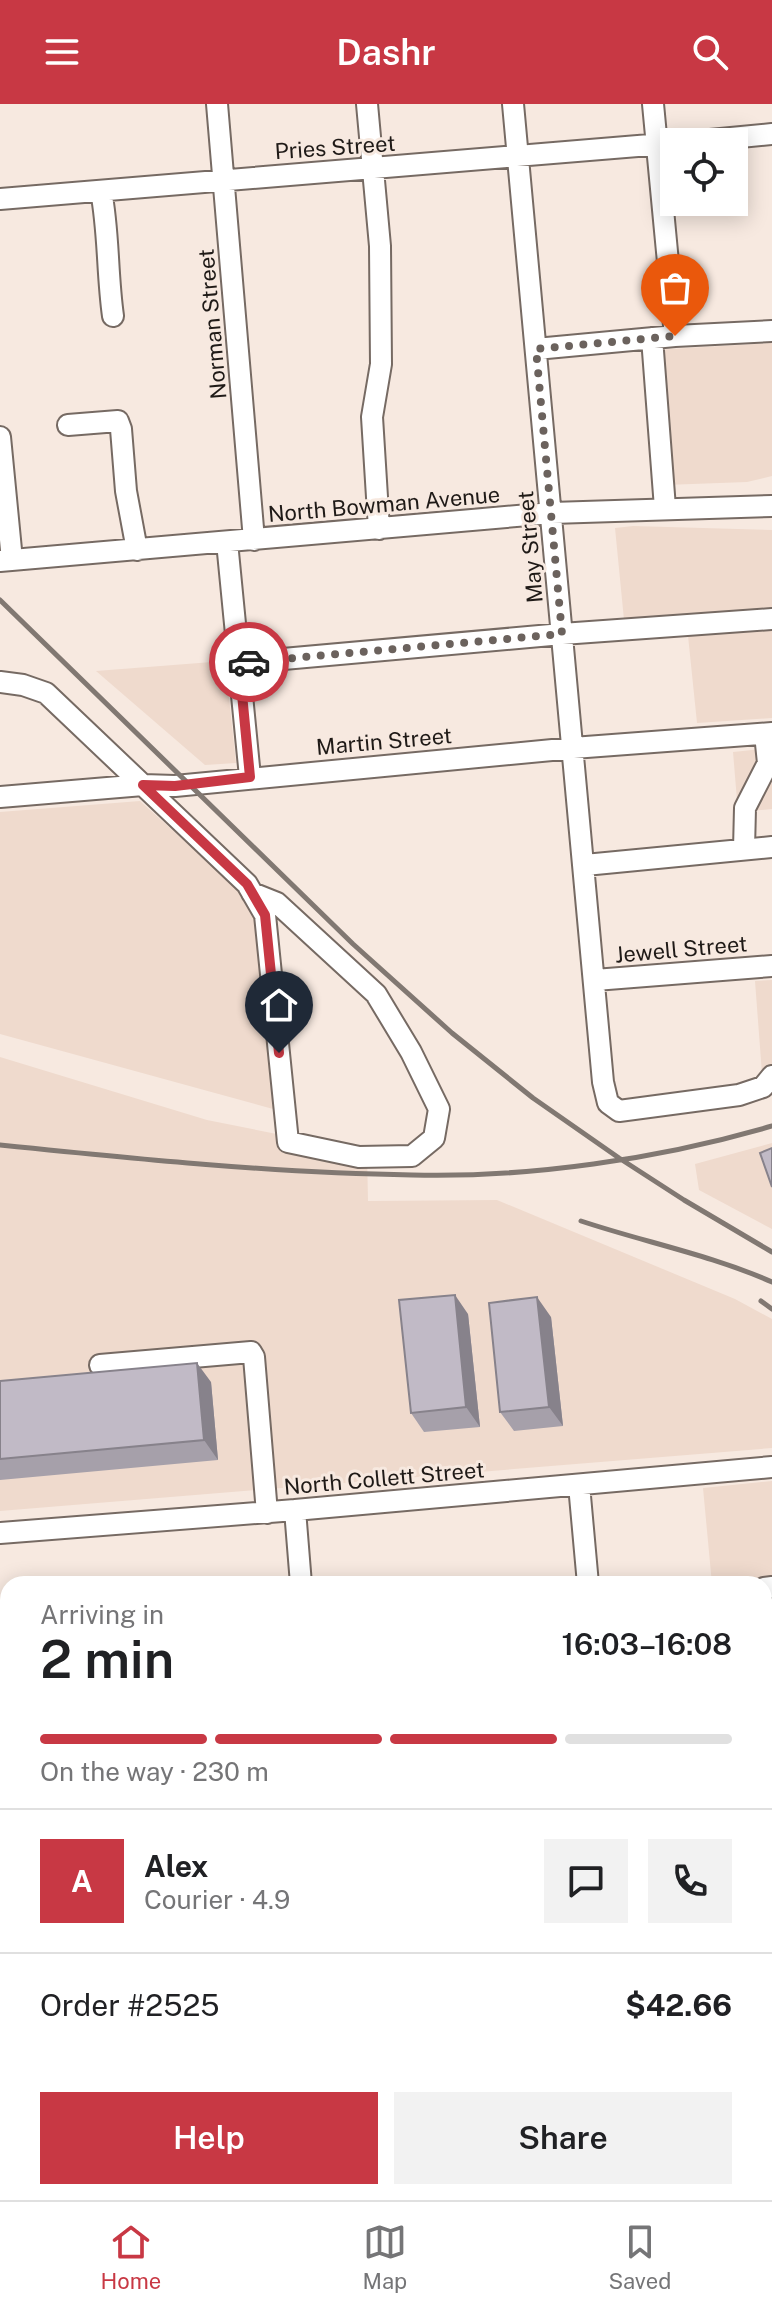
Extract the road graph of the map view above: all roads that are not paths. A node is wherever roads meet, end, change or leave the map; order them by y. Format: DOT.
graph roads {
  1 [pos="217,104"];
  2 [pos="367,104"];
  3 [pos="513,104"];
  4 [pos="653,104"];
  5 [pos="660,128"];
  6 [pos="772,134"];
  7 [pos="748,136"];
  8 [pos="660,144"];
  9 [pos="518,157"];
  10 [pos="373,169"];
  11 [pos="224,180"];
  12 [pos="101,191"];
  13 [pos="0,199"];
  14 [pos="669,216"];
  15 [pos="113,316"];
  16 [pos="772,331"];
  17 [pos="675,336"];
  18 [pos="652,338"];
  19 [pos="536,349"];
  20 [pos="68,425"];
  21 [pos="0,437"];
  22 [pos="772,506"];
  23 [pos="665,508"];
  24 [pos="552,513"];
  25 [pos="379,529"];
  26 [pos="254,540"];
  27 [pos="227,542"];
  28 [pos="137,550"];
  29 [pos="6,560"];
  30 [pos="772,619"];
  31 [pos="562,634"];
  32 [pos="239,663"];
  33 [pos="0,682"];
  34 [pos="769,734"];
  35 [pos="573,748"];
  36 [pos="250,777"];
  37 [pos="143,785"];
  38 [pos="0,797"];
  39 [pos="772,847"];
  40 [pos="744,849"];
  41 [pos="585,865"];
  42 [pos="252,893"];
  43 [pos="772,966"];
  44 [pos="595,980"];
  45 [pos="772,1076"];
  46 [pos="100,1365"];
  47 [pos="772,1467"];
  48 [pos="579,1485"];
  49 [pos="295,1510"];
  50 [pos="267,1513"];
  51 [pos="0,1533"];
  52 [pos="300,1576"];
  53 [pos="587,1576"];
  1 -- 11 [label="street, Norman Street"];
  2 -- 10 [label="street"];
  3 -- 9 [label="street, May Street"];
  4 -- 5 [label="street"];
  6 -- 7 [label="street"];
  8 -- 9 [label="street, Pries Street"];
  9 -- 10 [label="street, Pries Street"];
  9 -- 19 [label="street, May Street"];
  10 -- 11 [label="street, Pries Street"];
  10 -- 25 [label="street"];
  11 -- 12 [label="street, Pries Street"];
  11 -- 26 [label="street, Norman Street"];
  12 -- 13 [label="street, Pries Street"];
  12 -- 15 [label="street"];
  14 -- 17 [label="street"];
  16 -- 17 [label="street"];
  17 -- 18 [label="street"];
  18 -- 19 [label="street"];
  18 -- 23 [label="street"];
  19 -- 24 [label="street, May Street"];
  20 -- 28 [label="street"];
  21 -- 29 [label="street"];
  22 -- 23 [label="street, North Bowman Avenue"];
  23 -- 24 [label="street, North Bowman Avenue"];
  24 -- 25 [label="street, North Bowman Avenue"];
  24 -- 31 [label="street, May Street"];
  25 -- 26 [label="street, North Bowman Avenue"];
  26 -- 27 [label="street, North Bowman Avenue"];
  27 -- 28 [label="street, North Bowman Avenue"];
  27 -- 32 [label="street"];
  28 -- 29 [label="street, North Bowman Avenue"];
  30 -- 31 [label="street"];
  31 -- 32 [label="street"];
  31 -- 35 [label="street, May Street"];
  32 -- 36 [label="street"];
  33 -- 37 [label="street"];
  34 -- 35 [label="street, Martin Street"];
  34 -- 40 [label="street"];
  35 -- 36 [label="street, Martin Street"];
  35 -- 41 [label="street, May Street"];
  36 -- 37 [label="street, Martin Street"];
  37 -- 38 [label="street, Martin Street"];
  37 -- 42 [label="street"];
  39 -- 40 [label="street"];
  40 -- 41 [label="street"];
  41 -- 44 [label="street, May Street"];
  42 -- 42 [label="street"];
  43 -- 44 [label="street, Jewell Street"];
  44 -- 45 [label="street, May Street"];
  46 -- 50 [label="street"];
  47 -- 48 [label="street, North Collett Street"];
  48 -- 49 [label="street, North Collett Street"];
  48 -- 53 [label="street"];
  49 -- 50 [label="street, North Collett Street"];
  49 -- 52 [label="street"];
  50 -- 51 [label="street, North Collett Street"];
}
